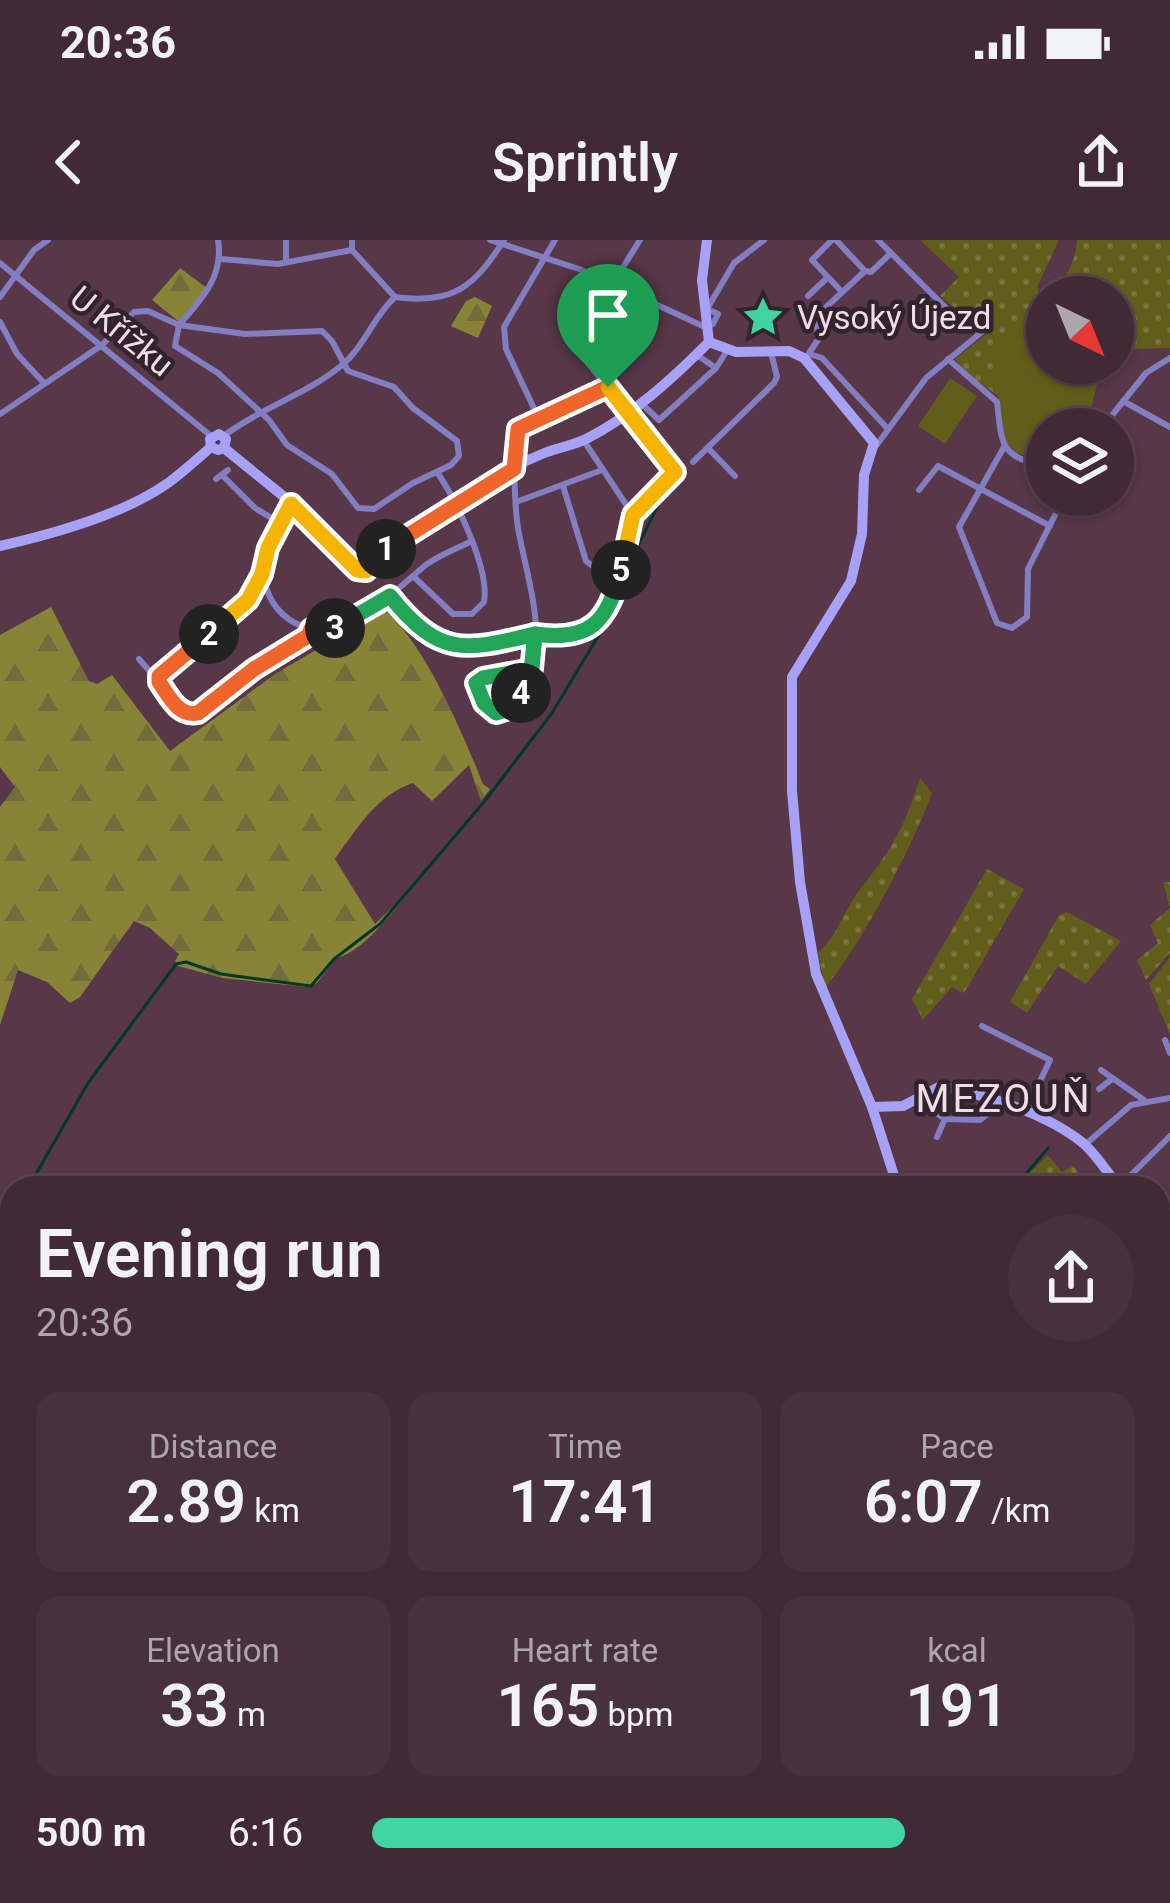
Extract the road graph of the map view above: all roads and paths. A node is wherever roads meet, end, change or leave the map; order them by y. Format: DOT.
graph roads {
  1 [pos="48,240"];
  2 [pos="218,240"];
  3 [pos="286,240"];
  4 [pos="352,240"];
  5 [pos="490,240"];
  6 [pos="555,240"];
  7 [pos="640,240"];
  8 [pos="707,240"];
  9 [pos="764,240"];
  10 [pos="834,240"];
  11 [pos="878,240"];
  12 [pos="502,243"];
  13 [pos="352,250"];
  14 [pos="892,253"];
  15 [pos="221,260"];
  16 [pos="542,260"];
  17 [pos="286,262"];
  18 [pos="0,263"];
  19 [pos="865,271"];
  20 [pos="15,275"];
  21 [pos="826,279"];
  22 [pos="611,285"];
  23 [pos="842,292"];
  24 [pos="808,296"];
  25 [pos="0,297"];
  26 [pos="395,297"];
  27 [pos="707,309"];
  28 [pos="0,322"];
  29 [pos="179,325"];
  30 [pos="705,327"];
  31 [pos="709,342"];
  32 [pos="102,345"];
  33 [pos="728,349"];
  34 [pos="770,352"];
  35 [pos="697,355"];
  36 [pos="807,355"];
  37 [pos="1170,358"];
  38 [pos="948,359"];
  39 [pos="343,365"];
  40 [pos="716,368"];
  41 [pos="44,383"];
  42 [pos="850,386"];
  43 [pos="608,387"];
  44 [pos="837,400"];
  45 [pos="641,401"];
  46 [pos="1123,401"];
  47 [pos="1118,408"];
  48 [pos="627,411"];
  49 [pos="258,412"];
  50 [pos="0,414"];
  51 [pos="539,419"];
  52 [pos="1170,427"];
  53 [pos="887,428"];
  54 [pos="583,440"];
  55 [pos="218,442"];
  56 [pos="1004,447"];
  57 [pos="708,448"];
  58 [pos="874,449"];
  59 [pos="1026,461"];
  60 [pos="693,462"];
  61 [pos="514,469"];
  62 [pos="602,470"];
  63 [pos="437,472"];
  64 [pos="222,475"];
  65 [pos="735,476"];
  66 [pos="563,486"];
  67 [pos="979,488"];
  68 [pos="919,490"];
  69 [pos="458,502"];
  70 [pos="516,502"];
  71 [pos="291,504"];
  72 [pos="633,515"];
  73 [pos="1055,516"];
  74 [pos="280,523"];
  75 [pos="1050,526"];
  76 [pos="470,542"];
  77 [pos="0,546"];
  78 [pos="262,574"];
  79 [pos="620,574"];
  80 [pos="413,576"];
  81 [pos="390,596"];
  82 [pos="311,629"];
  83 [pos="535,634"];
  84 [pos="140,659"];
  85 [pos="532,669"];
  86 [pos="159,682"];
  87 [pos="982,1026"];
  88 [pos="1165,1040"];
  89 [pos="1170,1053"];
  90 [pos="1100,1070"];
  91 [pos="1112,1079"];
  92 [pos="1099,1089"];
  93 [pos="1170,1098"];
  94 [pos="917,1100"];
  95 [pos="1144,1100"];
  96 [pos="1001,1102"];
  97 [pos="872,1107"];
  98 [pos="1025,1112"];
  99 [pos="945,1119"];
  100 [pos="1170,1136"];
  101 [pos="937,1137"];
  102 [pos="1085,1145"];
  103 [pos="894,1176"];
  104 [pos="1110,1176"];
  105 [pos="1130,1176"];
  1 -- 20 [label="street"];
  2 -- 15 [label="street"];
  3 -- 17 [label="street"];
  4 -- 13 [label="street"];
  5 -- 12 [label="street"];
  6 -- 16 [label="street"];
  7 -- 22 [label="street"];
  8 -- 27 [label="street"];
  9 -- 27 [label="street"];
  10 -- 19 [label="street"];
  10 -- 21 [label="street"];
  11 -- 14 [label="street"];
  12 -- 16 [label="street"];
  12 -- 26 [label="street"];
  13 -- 17 [label="street"];
  13 -- 26 [label="street"];
  14 -- 19 [label="street"];
  14 -- 38 [label="street"];
  15 -- 17 [label="street"];
  15 -- 29 [label="street"];
  16 -- 22 [label="street"];
  16 -- 51 [label="street"];
  18 -- 20 [label="street, U Křížku"];
  19 -- 23 [label="street"];
  20 -- 25 [label="street"];
  20 -- 32 [label="street, U Křížku"];
  21 -- 23 [label="street"];
  21 -- 24 [label="street"];
  22 -- 30 [label="street"];
  22 -- 43 [label="street"];
  23 -- 36 [label="street"];
  26 -- 39 [label="street"];
  27 -- 30 [label="street"];
  28 -- 41 [label="street"];
  29 -- 32 [label="street"];
  29 -- 39 [label="street"];
  29 -- 49 [label="street"];
  30 -- 31 [label="street"];
  31 -- 33 [label="street"];
  31 -- 35 [label="street"];
  32 -- 41 [label="street"];
  32 -- 55 [label="street, U Křížku"];
  33 -- 34 [label="street"];
  33 -- 40 [label="street"];
  34 -- 36 [label="street"];
  34 -- 57 [label="street"];
  35 -- 40 [label="street"];
  35 -- 45 [label="street"];
  36 -- 42 [label="street"];
  36 -- 44 [label="street"];
  37 -- 46 [label="street"];
  38 -- 53 [label="street"];
  38 -- 56 [label="street"];
  39 -- 49 [label="street"];
  39 -- 63 [label="street"];
  40 -- 45 [label="street"];
  41 -- 50 [label="street"];
  42 -- 44 [label="street"];
  42 -- 53 [label="street"];
  43 -- 48 [label="street"];
  43 -- 51 [label="street"];
  44 -- 58 [label="street"];
  45 -- 48 [label="street"];
  46 -- 47 [label="street"];
  46 -- 52 [label="street"];
  48 -- 54 [label="street"];
  48 -- 72 [label="street"];
  49 -- 55 [label="street"];
  49 -- 63 [label="street"];
  51 -- 61 [label="street"];
  53 -- 58 [label="street"];
  54 -- 61 [label="street"];
  54 -- 62 [label="street"];
  55 -- 71 [label="street"];
  55 -- 77 [label="street"];
  56 -- 59 [label="street"];
  56 -- 67 [label="street"];
  57 -- 60 [label="street"];
  57 -- 65 [label="street"];
  58 -- 97 [label="street"];
  61 -- 69 [label="street"];
  61 -- 70 [label="street"];
  62 -- 66 [label="street"];
  62 -- 72 [label="street"];
  63 -- 69 [label="street"];
  64 -- 74 [label="street"];
  66 -- 70 [label="street"];
  66 -- 79 [label="street"];
  67 -- 68 [label="street"];
  67 -- 75 [label="street"];
  67 -- 75 [label="street"];
  69 -- 71 [label="street"];
  69 -- 76 [label="street"];
  70 -- 83 [label="street"];
  71 -- 74 [label="street"];
  72 -- 79 [label="street"];
  73 -- 75 [label="street"];
  74 -- 78 [label="street"];
  76 -- 80 [label="street"];
  76 -- 80 [label="street"];
  78 -- 82 [label="street"];
  78 -- 86 [label="street"];
  79 -- 83 [label="street"];
  80 -- 81 [label="street"];
  81 -- 82 [label="street"];
  81 -- 83 [label="street"];
  82 -- 86 [label="street"];
  83 -- 85 [label="street"];
  84 -- 86 [label="street"];
  85 -- 85 [label="street"];
  87 -- 98 [label="street"];
  88 -- 89 [label="street"];
  90 -- 91 [label="street"];
  91 -- 92 [label="street"];
  91 -- 95 [label="street"];
  93 -- 95 [label="street"];
  94 -- 96 [label="street"];
  94 -- 97 [label="street"];
  94 -- 99 [label="street"];
  95 -- 102 [label="street"];
  96 -- 98 [label="street"];
  96 -- 99 [label="street"];
  97 -- 103 [label="street"];
  98 -- 102 [label="street"];
  99 -- 101 [label="street"];
  100 -- 105 [label="street"];
  102 -- 104 [label="street"];
}
